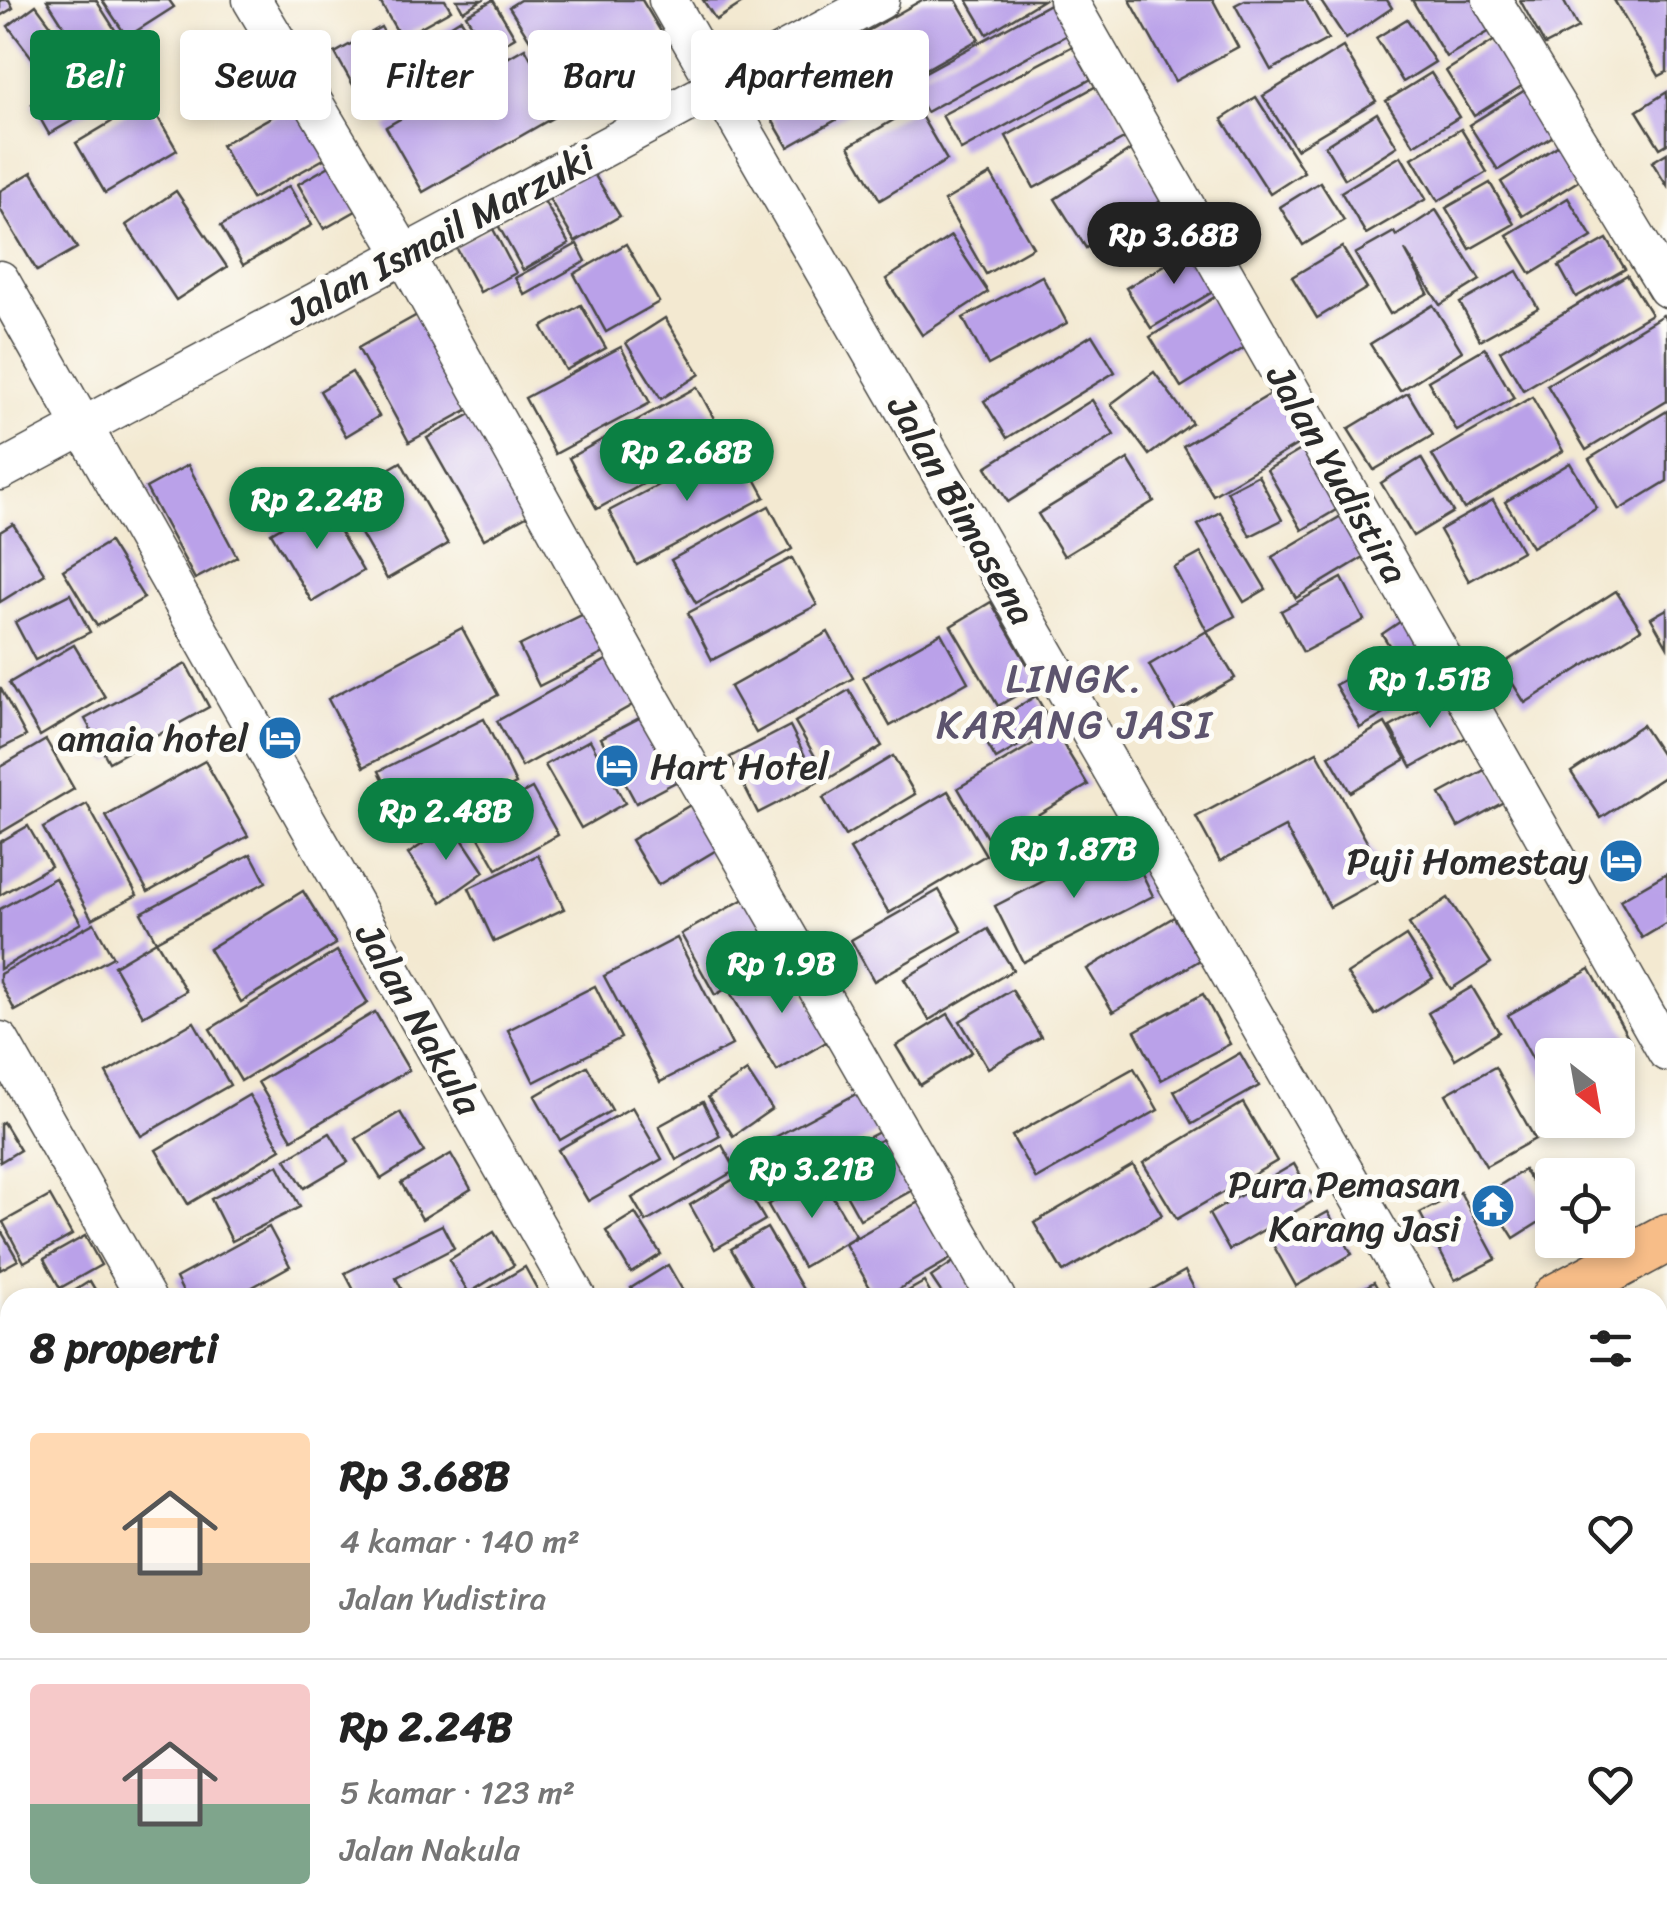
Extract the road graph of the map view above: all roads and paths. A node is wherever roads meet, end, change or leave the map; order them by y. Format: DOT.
graph roads {
  1 [pos="252,0"];
  2 [pos="668,0"];
  3 [pos="880,0"];
  4 [pos="1068,0"];
  5 [pos="1492,0"];
  6 [pos="824,30"];
  7 [pos="691,40"];
  8 [pos="691,101"];
  9 [pos="737,120"];
  10 [pos="404,254"];
  11 [pos="0,280"];
  12 [pos="1667,288"];
  13 [pos="84,427"];
  14 [pos="0,471"];
  15 [pos="0,1041"];
  16 [pos="1667,1052"];
  17 [pos="1667,1238"];
  18 [pos="140,1288"];
  19 [pos="571,1288"];
  20 [pos="990,1288"];
  21 [pos="1411,1288"];
  22 [pos="1574,1288"];
  1 -- 10 [label="street"];
  2 -- 7 [label="street, Jalan Bimasena"];
  3 -- 6 [label="street, Jalan Ismail Marzuki"];
  4 -- 16 [label="street, Jalan Yudistira"];
  5 -- 12 [label="street"];
  8 -- 10 [label="street, Jalan Ismail Marzuki"];
  9 -- 21 [label="street, Jalan Bimasena"];
  10 -- 13 [label="street, Jalan Ismail Marzuki"];
  10 -- 20 [label="street"];
  11 -- 13 [label="street, Jalan Nakula"];
  13 -- 14 [label="street, Jalan Ismail Marzuki"];
  13 -- 19 [label="street, Jalan Nakula"];
  15 -- 18 [label="street"];
  17 -- 22 [label="main road"];
}
